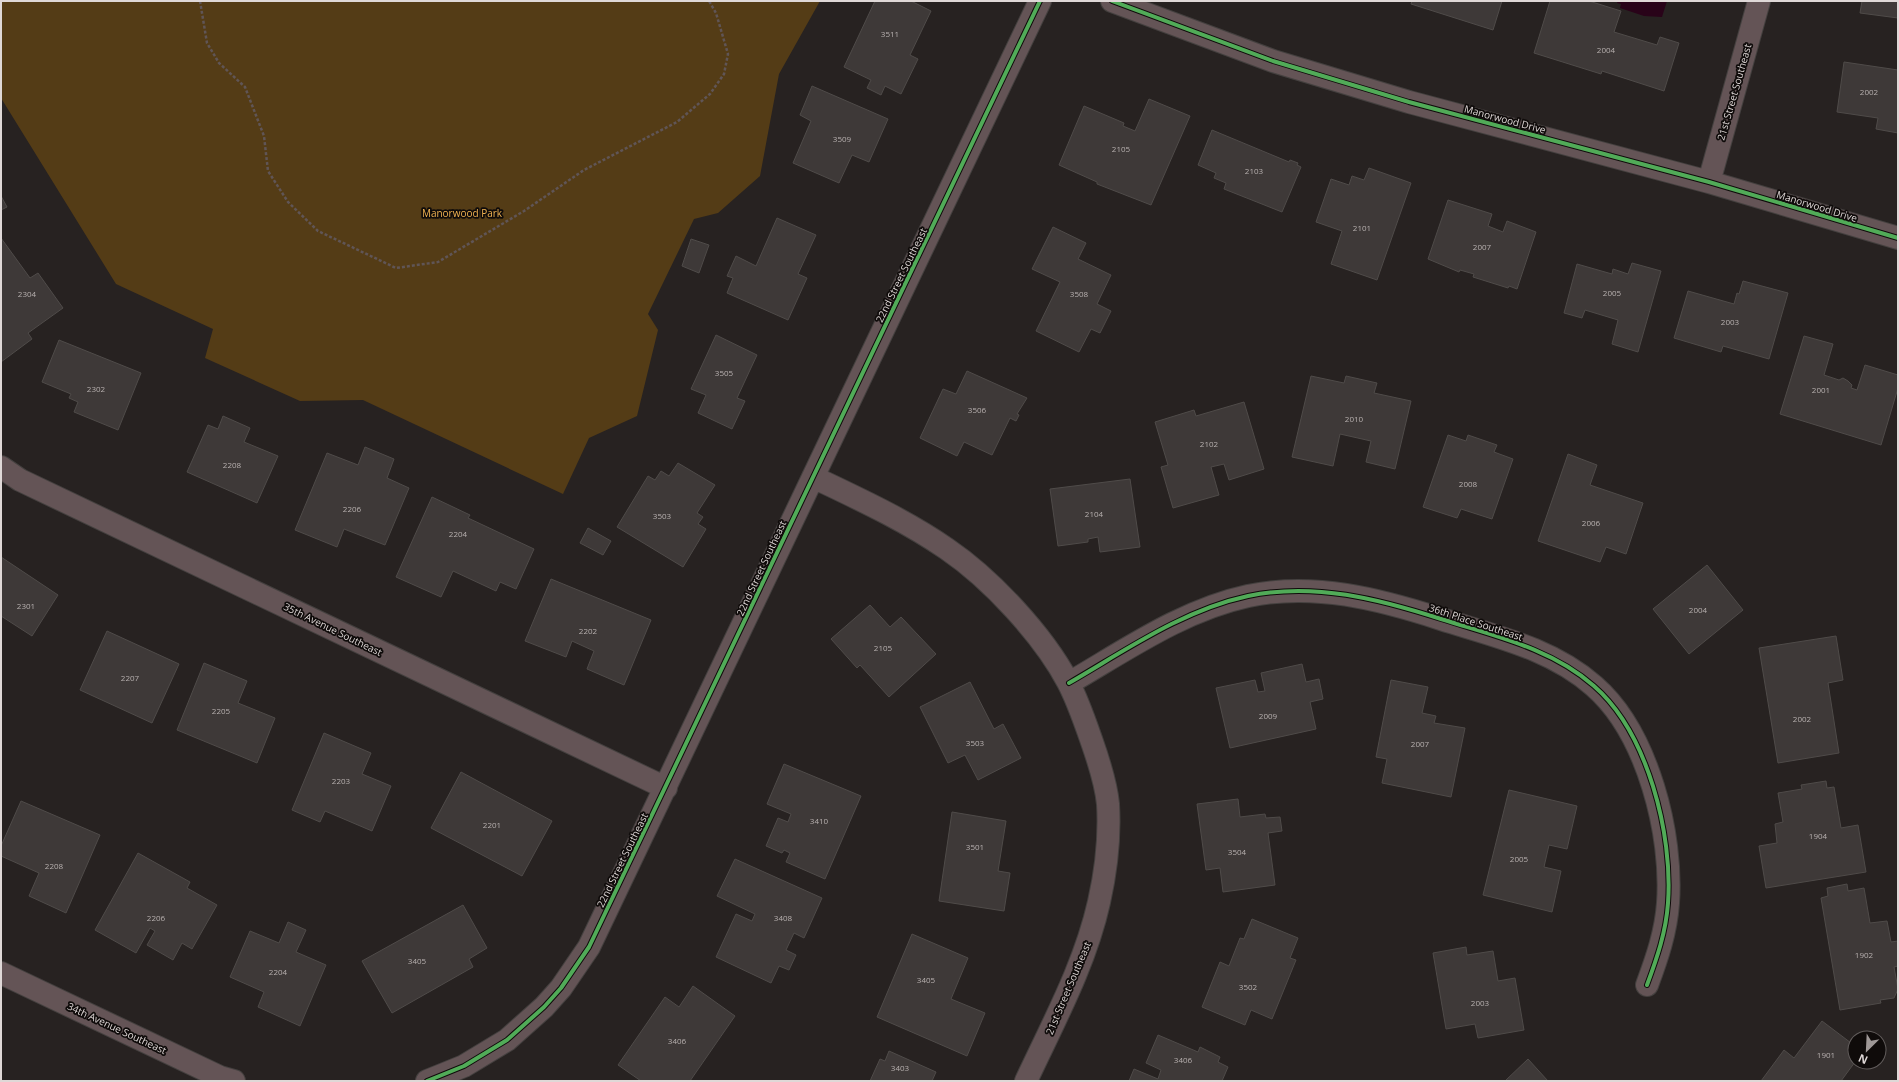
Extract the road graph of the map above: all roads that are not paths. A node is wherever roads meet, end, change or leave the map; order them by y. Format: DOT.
graph roads {
  1 [pos="1040,1"];
  2 [pos="1112,1"];
  3 [pos="1758,1"];
  4 [pos="1709,182"];
  5 [pos="1898,238"];
  6 [pos="1,467"];
  7 [pos="813,477"];
  8 [pos="1069,683"];
  9 [pos="666,788"];
  10 [pos="1,973"];
  11 [pos="1647,985"];
  12 [pos="234,1081"];
  13 [pos="427,1081"];
  14 [pos="1026,1081"];
  1 -- 7 [label="street, 22nd Street Southeast"];
  2 -- 4 [label="street, Manorwood Drive"];
  3 -- 4 [label="street, 21st Street Southeast"];
  4 -- 5 [label="street, Manorwood Drive"];
  6 -- 9 [label="street, 35th Avenue Southeast"];
  7 -- 8 [label="street, 21st Street Southeast"];
  7 -- 9 [label="street, 22nd Street Southeast"];
  8 -- 11 [label="street, 36th Place Southeast"];
  8 -- 14 [label="street, 21st Street Southeast"];
  9 -- 13 [label="street, 22nd Street Southeast"];
  10 -- 12 [label="street, 34th Avenue Southeast"];
}
